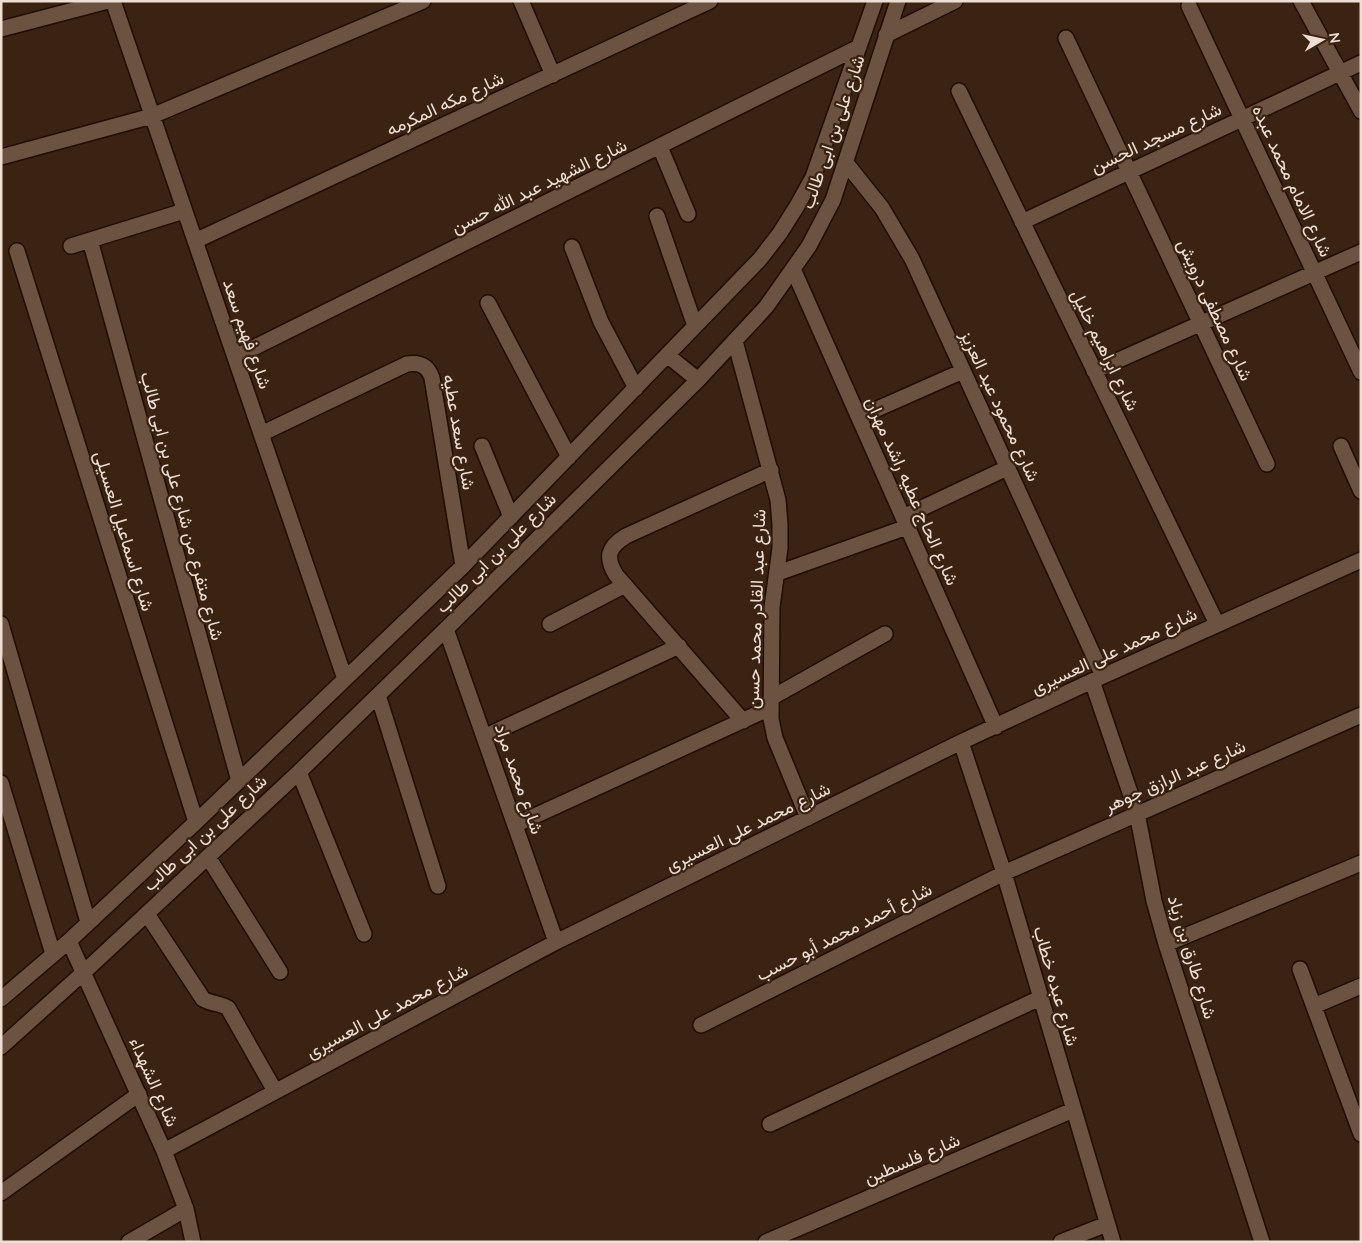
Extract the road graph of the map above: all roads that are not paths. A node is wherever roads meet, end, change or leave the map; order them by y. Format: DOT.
graph roads {
  1 [pos="108,1"];
  2 [pos="113,1"];
  3 [pos="422,1"];
  4 [pos="521,1"];
  5 [pos="710,1"];
  6 [pos="875,1"];
  7 [pos="898,1"];
  8 [pos="955,1"];
  9 [pos="1301,1"];
  10 [pos="1189,6"];
  11 [pos="1,29"];
  12 [pos="886,34"];
  13 [pos="1066,38"];
  14 [pos="859,47"];
  15 [pos="1361,63"];
  16 [pos="1340,73"];
  17 [pos="553,75"];
  18 [pos="959,91"];
  19 [pos="1361,111"];
  20 [pos="152,116"];
  21 [pos="1242,119"];
  22 [pos="660,146"];
  23 [pos="1,158"];
  24 [pos="846,162"];
  25 [pos="1129,171"];
  26 [pos="184,211"];
  27 [pos="688,214"];
  28 [pos="656,216"];
  29 [pos="1022,222"];
  30 [pos="90,240"];
  31 [pos="195,241"];
  32 [pos="71,246"];
  33 [pos="572,247"];
  34 [pos="17,251"];
  35 [pos="1361,252"];
  36 [pos="793,269"];
  37 [pos="1314,273"];
  38 [pos="488,303"];
  39 [pos="1200,323"];
  40 [pos="695,326"];
  41 [pos="735,340"];
  42 [pos="667,355"];
  43 [pos="235,357"];
  44 [pos="963,371"];
  45 [pos="1094,371"];
  46 [pos="1361,372"];
  47 [pos="698,380"];
  48 [pos="636,388"];
  49 [pos="859,417"];
  50 [pos="261,434"];
  51 [pos="482,446"];
  52 [pos="1341,446"];
  53 [pos="569,457"];
  54 [pos="1267,464"];
  55 [pos="1007,468"];
  56 [pos="771,470"];
  57 [pos="1361,491"];
  58 [pos="511,517"];
  59 [pos="905,522"];
  60 [pos="1361,560"];
  61 [pos="463,566"];
  62 [pos="778,573"];
  63 [pos="625,585"];
  64 [pos="1,624"];
  65 [pos="550,624"];
  66 [pos="1217,624"];
  67 [pos="446,629"];
  68 [pos="885,634"];
  69 [pos="679,646"];
  70 [pos="1097,678"];
  71 [pos="345,679"];
  72 [pos="378,695"];
  73 [pos="771,703"];
  74 [pos="1361,715"];
  75 [pos="743,721"];
  76 [pos="996,727"];
  77 [pos="484,737"];
  78 [pos="961,742"];
  79 [pos="299,772"];
  80 [pos="239,781"];
  81 [pos="1,782"];
  82 [pos="1137,813"];
  83 [pos="808,818"];
  84 [pos="196,822"];
  85 [pos="515,825"];
  86 [pos="208,857"];
  87 [pos="1361,862"];
  88 [pos="1004,873"];
  89 [pos="438,886"];
  90 [pos="147,914"];
  91 [pos="88,922"];
  92 [pos="364,934"];
  93 [pos="68,941"];
  94 [pos="556,942"];
  95 [pos="1166,944"];
  96 [pos="53,954"];
  97 [pos="1300,969"];
  98 [pos="280,972"];
  99 [pos="83,973"];
  100 [pos="1361,986"];
  101 [pos="1040,998"];
  102 [pos="1,999"];
  103 [pos="1314,1006"];
  104 [pos="701,1025"];
  105 [pos="1,1047"];
  106 [pos="275,1091"];
  107 [pos="139,1094"];
  108 [pos="1073,1110"];
  109 [pos="770,1124"];
  110 [pos="1361,1134"];
  111 [pos="164,1151"];
  112 [pos="1,1193"];
  113 [pos="186,1209"];
  114 [pos="1107,1224"];
  115 [pos="129,1242"];
  116 [pos="194,1242"];
  117 [pos="766,1242"];
  118 [pos="1062,1242"];
  119 [pos="1113,1242"];
  120 [pos="1262,1242"];
  1 -- 11 [label="street"];
  2 -- 20 [label="street, شارع فهيم سعد"];
  3 -- 20 [label="street"];
  4 -- 17 [label="street"];
  5 -- 17 [label="street, شارع مكه المكرمه"];
  6 -- 14 [label="street, شارع على بن ابى طالب"];
  7 -- 12 [label="street, شارع على بن ابى طالب"];
  8 -- 12 [label="street"];
  9 -- 16 [label="street"];
  10 -- 21 [label="street, شارع الامام محمد عبده"];
  12 -- 24 [label="street, شارع على بن ابى طالب"];
  13 -- 25 [label="street, شارع مصطفى درويش"];
  14 -- 22 [label="street, شارع الشهيد عبد الله حسن"];
  14 -- 40 [label="street, شارع على بن ابى طالب"];
  15 -- 16 [label="street, شارع مسجد الحسن"];
  16 -- 19 [label="street"];
  16 -- 21 [label="street, شارع مسجد الحسن"];
  17 -- 31 [label="street, شارع مكه المكرمه"];
  18 -- 29 [label="street, شارع ابراهيم خليل"];
  20 -- 23 [label="street"];
  20 -- 26 [label="street, شارع فهيم سعد"];
  21 -- 25 [label="street, شارع مسجد الحسن"];
  21 -- 37 [label="street, شارع الامام محمد عبده"];
  22 -- 27 [label="street"];
  22 -- 43 [label="street, شارع الشهيد عبد الله حسن"];
  24 -- 36 [label="street, شارع على بن ابى طالب"];
  24 -- 44 [label="street, شارع محمود عبد العزيز"];
  25 -- 29 [label="street, شارع مسجد الحسن"];
  25 -- 39 [label="street, شارع مصطفى درويش"];
  26 -- 30 [label="street"];
  26 -- 31 [label="street, شارع فهيم سعد"];
  28 -- 40 [label="street"];
  29 -- 45 [label="street, شارع ابراهيم خليل"];
  30 -- 32 [label="street"];
  30 -- 80 [label="street, شارع متفرع من شارع على بن ابى طالب"];
  31 -- 43 [label="street, شارع فهيم سعد"];
  33 -- 48 [label="street"];
  34 -- 84 [label="street, شارع اسماعيل العسيلى"];
  35 -- 37 [label="street"];
  36 -- 41 [label="street, شارع على بن ابى طالب"];
  36 -- 49 [label="street, شارع الحاج عطيه راشد مهران"];
  37 -- 39 [label="street"];
  37 -- 46 [label="street, شارع الامام محمد عبده"];
  38 -- 53 [label="street"];
  39 -- 45 [label="street"];
  39 -- 54 [label="street, شارع مصطفى درويش"];
  40 -- 42 [label="street, شارع على بن ابى طالب"];
  41 -- 47 [label="street, شارع على بن ابى طالب"];
  41 -- 56 [label="street, شارع عبد القادر محمد حسن"];
  42 -- 47 [label="street"];
  42 -- 48 [label="street, شارع على بن ابى طالب"];
  43 -- 50 [label="street, شارع فهيم سعد"];
  44 -- 49 [label="street"];
  44 -- 55 [label="street, شارع محمود عبد العزيز"];
  45 -- 66 [label="street, شارع ابراهيم خليل"];
  47 -- 67 [label="street, شارع على بن ابى طالب"];
  48 -- 53 [label="street, شارع على بن ابى طالب"];
  49 -- 59 [label="street, شارع الحاج عطيه راشد مهران"];
  50 -- 61 [label="street, شارع سعد عطيه"];
  50 -- 71 [label="street, شارع فهيم سعد"];
  51 -- 58 [label="street"];
  52 -- 57 [label="street"];
  53 -- 58 [label="street, شارع على بن ابى طالب"];
  55 -- 59 [label="street"];
  55 -- 70 [label="street, شارع محمود عبد العزيز"];
  56 -- 62 [label="street, شارع عبد القادر محمد حسن"];
  56 -- 63 [label="street"];
  58 -- 61 [label="street, شارع على بن ابى طالب"];
  59 -- 62 [label="street"];
  59 -- 76 [label="street, شارع الحاج عطيه راشد مهران"];
  60 -- 66 [label="street, شارع محمد على العسيرى"];
  61 -- 71 [label="street, شارع على بن ابى طالب"];
  62 -- 73 [label="street, شارع عبد القادر محمد حسن"];
  63 -- 65 [label="street"];
  63 -- 69 [label="street"];
  64 -- 91 [label="street"];
  66 -- 70 [label="street, شارع محمد على العسيرى"];
  67 -- 72 [label="street, شارع على بن ابى طالب"];
  67 -- 77 [label="street, شارع محمد مراد"];
  68 -- 73 [label="street"];
  69 -- 75 [label="street"];
  69 -- 77 [label="street"];
  70 -- 76 [label="street, شارع محمد على العسيرى"];
  70 -- 82 [label="street, شارع طارق بن زياد"];
  71 -- 80 [label="street, شارع على بن ابى طالب"];
  72 -- 79 [label="street, شارع على بن ابى طالب"];
  72 -- 89 [label="street"];
  73 -- 75 [label="street"];
  73 -- 83 [label="street, شارع عبد القادر محمد حسن"];
  74 -- 82 [label="street, شارع عبد الرازق جوهر"];
  75 -- 85 [label="street"];
  76 -- 78 [label="street, شارع محمد على العسيرى"];
  77 -- 85 [label="street, شارع محمد مراد"];
  78 -- 83 [label="street, شارع محمد على العسيرى"];
  78 -- 88 [label="street, شارع عبده خطاب"];
  79 -- 86 [label="street, شارع على بن ابى طالب"];
  79 -- 92 [label="street"];
  80 -- 84 [label="street, شارع على بن ابى طالب"];
  81 -- 96 [label="street"];
  82 -- 88 [label="street, شارع عبد الرازق جوهر"];
  82 -- 95 [label="street, شارع طارق بن زياد"];
  83 -- 94 [label="street, شارع محمد على العسيرى"];
  84 -- 91 [label="street, شارع على بن ابى طالب"];
  85 -- 94 [label="street, شارع محمد مراد"];
  86 -- 90 [label="street, شارع على بن ابى طالب"];
  86 -- 98 [label="street"];
  87 -- 95 [label="street"];
  88 -- 101 [label="street, شارع عبده خطاب"];
  88 -- 104 [label="street, شارع أحمد محمد أبو حسب"];
  90 -- 99 [label="street, شارع على بن ابى طالب"];
  90 -- 106 [label="street"];
  91 -- 93 [label="street, شارع على بن ابى طالب"];
  93 -- 96 [label="street, شارع على بن ابى طالب"];
  93 -- 99 [label="street, شارع الشهداء"];
  94 -- 106 [label="street, شارع محمد على العسيرى"];
  95 -- 120 [label="street, شارع طارق بن زياد"];
  96 -- 102 [label="street, شارع على بن ابى طالب"];
  97 -- 103 [label="street"];
  99 -- 105 [label="street, شارع على بن ابى طالب"];
  99 -- 107 [label="street, شارع الشهداء"];
  100 -- 103 [label="street"];
  101 -- 108 [label="street, شارع عبده خطاب"];
  101 -- 109 [label="street"];
  103 -- 110 [label="street"];
  106 -- 111 [label="street, شارع محمد على العسيرى"];
  107 -- 111 [label="street, شارع الشهداء"];
  107 -- 112 [label="street"];
  108 -- 114 [label="street, شارع عبده خطاب"];
  108 -- 117 [label="street, شارع فلسطين"];
  111 -- 113 [label="street, شارع الشهداء"];
  113 -- 115 [label="street"];
  113 -- 116 [label="street, شارع الشهداء"];
  114 -- 118 [label="street"];
  114 -- 119 [label="street, شارع عبده خطاب"];
}
